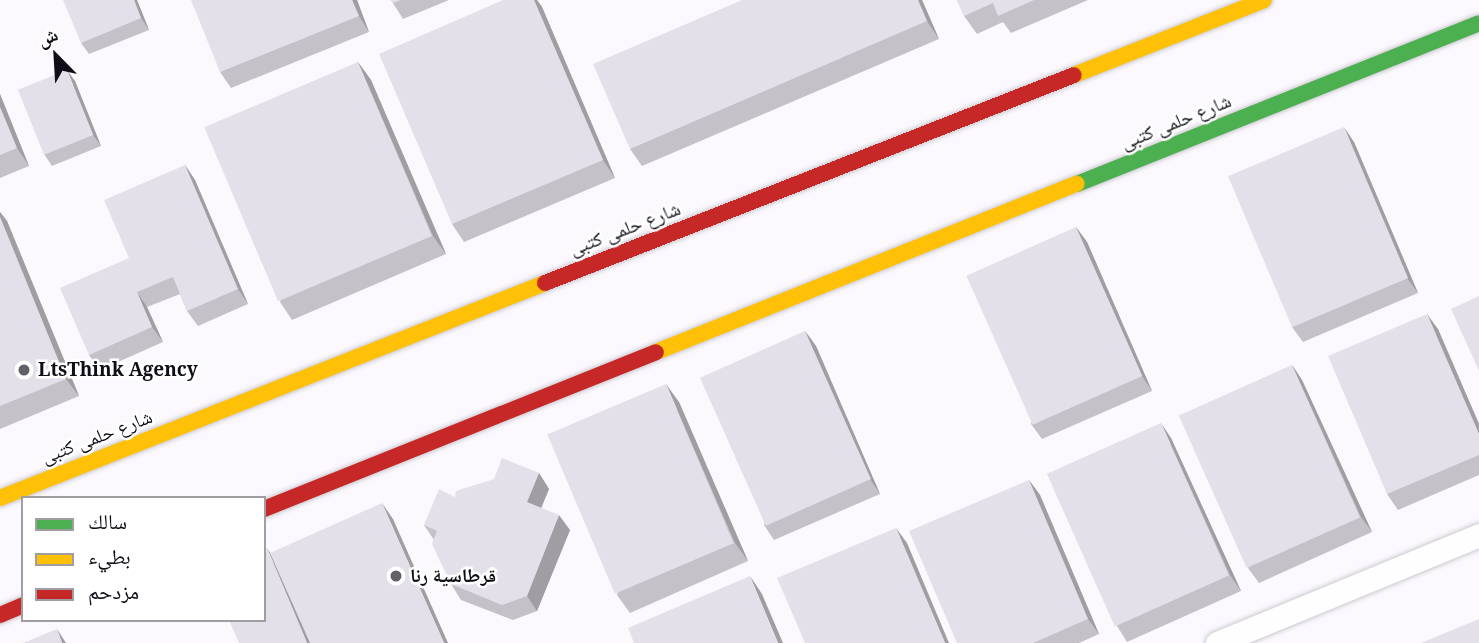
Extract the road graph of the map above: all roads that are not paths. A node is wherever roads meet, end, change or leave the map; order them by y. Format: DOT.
graph roads {
  1 [pos="1264,0"];
  2 [pos="1479,23"];
  3 [pos="0,498"];
  4 [pos="266,508"];
  5 [pos="1479,535"];
  6 [pos="21,607"];
  7 [pos="0,615"];
  8 [pos="1217,643"];
  1 -- 3 [label="street, شارع حلمى كتبى"];
  2 -- 4 [label="street, شارع حلمى كتبى"];
  5 -- 8 [label="lane"];
  6 -- 7 [label="street"];
}
